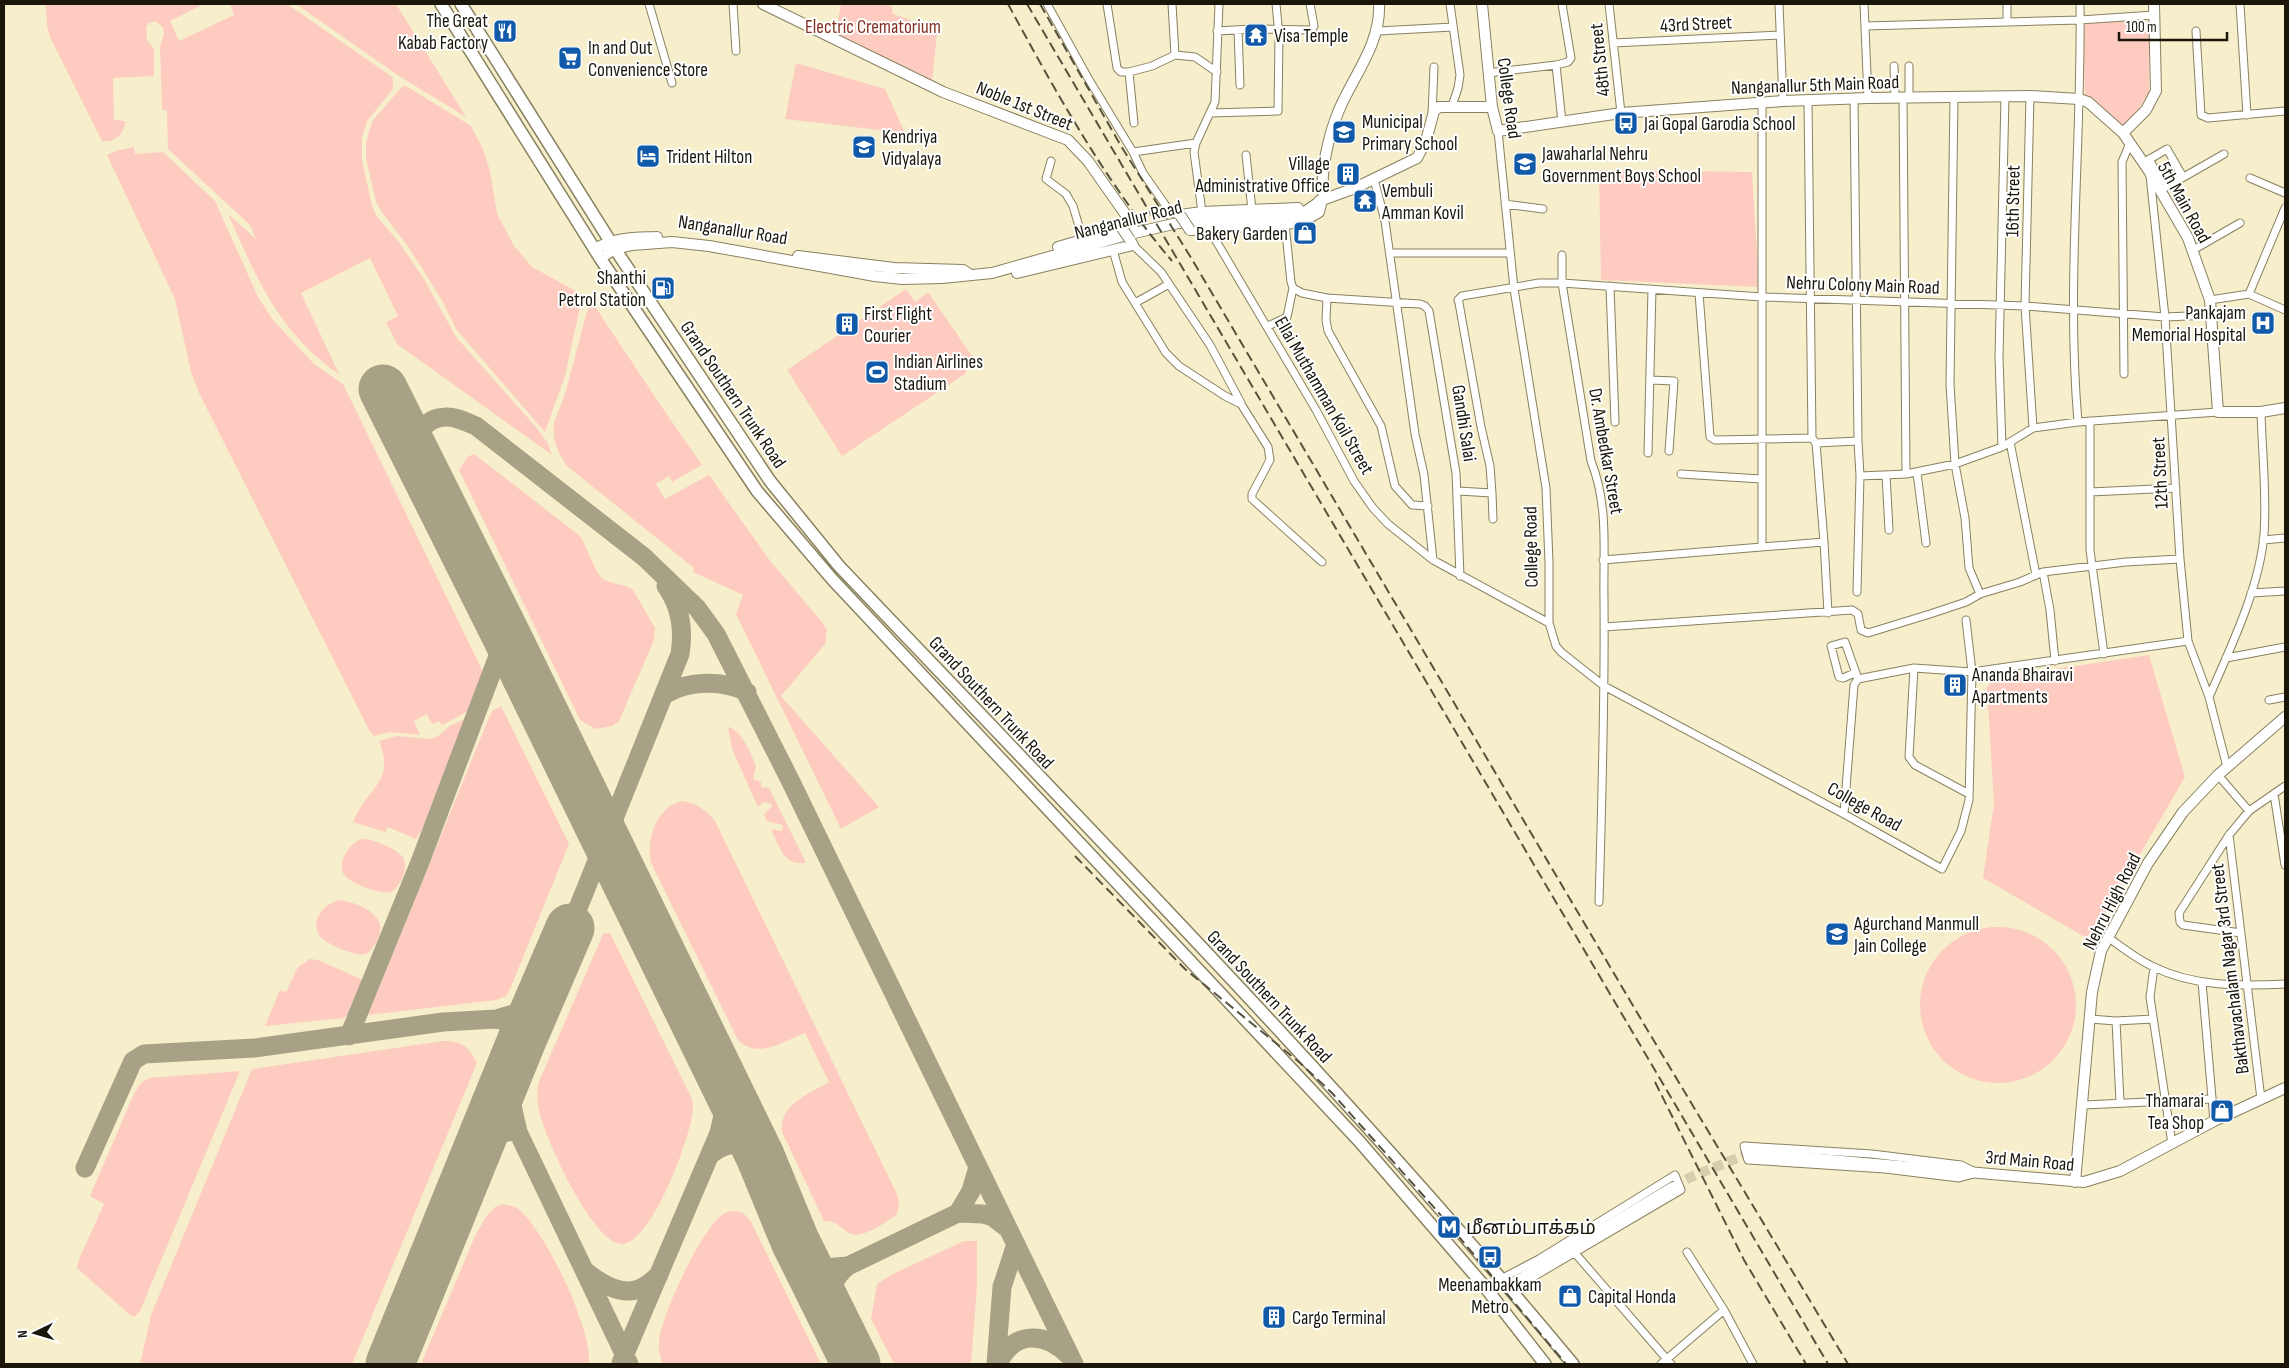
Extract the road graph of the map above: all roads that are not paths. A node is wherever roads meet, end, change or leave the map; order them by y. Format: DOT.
graph roads {
  1 [pos="441,4"];
  2 [pos="461,4"];
  3 [pos="649,4"];
  4 [pos="733,4"];
  5 [pos="764,4"];
  6 [pos="1047,4"];
  7 [pos="1107,4"];
  8 [pos="1172,4"];
  9 [pos="1219,4"];
  10 [pos="1276,4"];
  11 [pos="1310,4"];
  12 [pos="1379,4"];
  13 [pos="1450,4"];
  14 [pos="1482,4"];
  15 [pos="1562,4"];
  16 [pos="1609,4"];
  17 [pos="1779,4"];
  18 [pos="1864,4"];
  19 [pos="2007,4"];
  20 [pos="2080,4"];
  21 [pos="2154,4"];
  22 [pos="2240,4"];
  23 [pos="2154,15"];
  24 [pos="2080,20"];
  25 [pos="2007,22"];
  26 [pos="1865,26"];
  27 [pos="1452,27"];
  28 [pos="1238,30"];
  29 [pos="1278,30"];
  30 [pos="1217,31"];
  31 [pos="1378,31"];
  32 [pos="2196,31"];
  33 [pos="1780,35"];
  34 [pos="1613,43"];
  35 [pos="736,52"];
  36 [pos="1175,56"];
  37 [pos="1556,64"];
  38 [pos="1894,66"];
  39 [pos="1909,66"];
  40 [pos="1434,67"];
  41 [pos="1129,72"];
  42 [pos="1217,72"];
  43 [pos="1488,73"];
  44 [pos="672,82"];
  45 [pos="1240,85"];
  46 [pos="1902,95"];
  47 [pos="2030,96"];
  48 [pos="2005,97"];
  49 [pos="1868,98"];
  50 [pos="1954,98"];
  51 [pos="1854,99"];
  52 [pos="2079,99"];
  53 [pos="1808,100"];
  54 [pos="1783,101"];
  55 [pos="1762,103"];
  56 [pos="1452,106"];
  57 [pos="1492,107"];
  58 [pos="2285,111"];
  59 [pos="1210,113"];
  60 [pos="1433,113"];
  61 [pos="1621,113"];
  62 [pos="2247,115"];
  63 [pos="1562,122"];
  64 [pos="1134,123"];
  65 [pos="1498,131"];
  66 [pos="2123,133"];
  67 [pos="1196,143"];
  68 [pos="2130,143"];
  69 [pos="1133,152"];
  70 [pos="2224,154"];
  71 [pos="1246,155"];
  72 [pos="1051,161"];
  73 [pos="2147,165"];
  74 [pos="2182,175"];
  75 [pos="2250,178"];
  76 [pos="1374,179"];
  77 [pos="2161,190"];
  78 [pos="2285,193"];
  79 [pos="1323,200"];
  80 [pos="1505,204"];
  81 [pos="2285,208"];
  82 [pos="1543,209"];
  83 [pos="1252,210"];
  84 [pos="1202,212"];
  85 [pos="1180,215"];
  86 [pos="2240,223"];
  87 [pos="1285,224"];
  88 [pos="1122,228"];
  89 [pos="1209,229"];
  90 [pos="1083,240"];
  91 [pos="1131,243"];
  92 [pos="613,244"];
  93 [pos="1113,250"];
  94 [pos="2193,250"];
  95 [pos="1509,253"];
  96 [pos="598,254"];
  97 [pos="1390,254"];
  98 [pos="1562,255"];
  99 [pos="992,273"];
  100 [pos="1562,283"];
  101 [pos="1169,284"];
  102 [pos="1610,286"];
  103 [pos="1293,288"];
  104 [pos="1514,289"];
  105 [pos="1652,289"];
  106 [pos="1699,292"];
  107 [pos="2249,294"];
  108 [pos="1762,297"];
  109 [pos="1328,298"];
  110 [pos="1809,298"];
  111 [pos="1855,300"];
  112 [pos="2210,300"];
  113 [pos="1397,301"];
  114 [pos="1903,302"];
  115 [pos="1951,302"];
  116 [pos="1134,303"];
  117 [pos="2000,306"];
  118 [pos="2026,306"];
  119 [pos="2074,310"];
  120 [pos="2285,310"];
  121 [pos="2123,313"];
  122 [pos="2211,315"];
  123 [pos="2165,317"];
  124 [pos="1268,326"];
  125 [pos="2124,374"];
  126 [pos="1652,380"];
  127 [pos="1241,404"];
  128 [pos="2285,408"];
  129 [pos="2218,412"];
  130 [pos="2261,412"];
  131 [pos="2172,415"];
  132 [pos="2090,421"];
  133 [pos="1615,422"];
  134 [pos="2078,422"];
  135 [pos="2033,428"];
  136 [pos="1761,439"];
  137 [pos="1814,440"];
  138 [pos="1858,441"];
  139 [pos="2010,442"];
  140 [pos="2002,447"];
  141 [pos="1669,451"];
  142 [pos="1648,453"];
  143 [pos="1955,464"];
  144 [pos="1917,473"];
  145 [pos="1681,474"];
  146 [pos="1906,474"];
  147 [pos="1886,475"];
  148 [pos="1860,476"];
  149 [pos="1761,479"];
  150 [pos="2176,488"];
  151 [pos="1458,491"];
  152 [pos="2090,492"];
  153 [pos="1492,493"];
  154 [pos="1428,506"];
  155 [pos="1493,519"];
  156 [pos="1890,530"];
  157 [pos="2285,538"];
  158 [pos="2263,540"];
  159 [pos="1824,542"];
  160 [pos="1926,543"];
  161 [pos="1762,547"];
  162 [pos="2180,559"];
  163 [pos="1433,560"];
  164 [pos="1603,560"];
  165 [pos="1322,562"];
  166 [pos="2092,567"];
  167 [pos="2039,574"];
  168 [pos="1460,576"];
  169 [pos="2285,591"];
  170 [pos="1857,592"];
  171 [pos="2251,593"];
  172 [pos="1980,594"];
  173 [pos="1828,612"];
  174 [pos="1966,620"];
  175 [pos="1549,623"];
  176 [pos="1604,627"];
  177 [pos="2188,641"];
  178 [pos="2285,647"];
  179 [pos="2104,654"];
  180 [pos="2226,658"];
  181 [pos="2055,661"];
  182 [pos="1914,668"];
  183 [pos="1972,672"];
  184 [pos="1856,676"];
  185 [pos="1604,686"];
  186 [pos="2285,697"];
  187 [pos="2209,698"];
  188 [pos="2268,700"];
  189 [pos="2285,717"];
  190 [pos="2227,767"];
  191 [pos="2218,775"];
  192 [pos="2285,786"];
  193 [pos="1969,794"];
  194 [pos="2274,794"];
  195 [pos="2249,812"];
  196 [pos="1844,814"];
  197 [pos="2229,835"];
  198 [pos="2285,865"];
  199 [pos="1599,902"];
  200 [pos="2241,933"];
  201 [pos="2109,938"];
  202 [pos="2154,968"];
  203 [pos="2202,982"];
  204 [pos="2285,984"];
  205 [pos="2247,986"];
  206 [pos="2090,1019"];
  207 [pos="2153,1020"];
  208 [pos="2116,1021"];
  209 [pos="2285,1088"];
  210 [pos="2212,1099"];
  211 [pos="2261,1099"];
  212 [pos="2120,1102"];
  213 [pos="2167,1102"];
  214 [pos="2084,1105"];
  215 [pos="2214,1121"];
  216 [pos="2172,1144"];
  217 [pos="1750,1153"];
  218 [pos="1977,1173"];
  219 [pos="2075,1182"];
  220 [pos="1673,1187"];
  221 [pos="1574,1252"];
  222 [pos="1687,1252"];
  223 [pos="1507,1285"];
  224 [pos="1724,1310"];
  225 [pos="1669,1362"];
  226 [pos="1545,1364"];
  227 [pos="1573,1364"];
  228 [pos="1661,1364"];
  229 [pos="1753,1364"];
  1 -- 96 [label="main road, Grand Southern Trunk Road"];
  2 -- 92 [label="main road, Grand Southern Trunk Road"];
  3 -- 44 [label="street"];
  4 -- 35 [label="street"];
  5 -- 88 [label="street, Noble 1st Street"];
  6 -- 69 [label="street"];
  7 -- 41 [label="street"];
  8 -- 36 [label="street"];
  9 -- 30 [label="street"];
  10 -- 29 [label="street"];
  11 -- 29 [label="street"];
  12 -- 31 [label="street"];
  13 -- 27 [label="street"];
  14 -- 43 [label="street, College Road"];
  15 -- 37 [label="street"];
  16 -- 34 [label="street, 48th Street"];
  17 -- 33 [label="street"];
  18 -- 26 [label="street"];
  19 -- 25 [label="street"];
  20 -- 24 [label="street"];
  21 -- 23 [label="street"];
  22 -- 62 [label="street"];
  23 -- 24 [label="street"];
  23 -- 66 [label="street"];
  24 -- 25 [label="street"];
  24 -- 52 [label="street"];
  25 -- 26 [label="street"];
  26 -- 49 [label="street"];
  27 -- 31 [label="street"];
  27 -- 56 [label="street"];
  28 -- 29 [label="street"];
  28 -- 30 [label="street"];
  28 -- 45 [label="street"];
  29 -- 59 [label="street"];
  30 -- 42 [label="street"];
  31 -- 79 [label="street"];
  32 -- 62 [label="street"];
  33 -- 34 [label="street, 43rd Street"];
  33 -- 54 [label="street"];
  34 -- 61 [label="street, 48th Street"];
  36 -- 41 [label="street"];
  36 -- 42 [label="street"];
  37 -- 43 [label="street"];
  37 -- 63 [label="street"];
  38 -- 46 [label="street"];
  39 -- 46 [label="street"];
  40 -- 60 [label="street"];
  41 -- 64 [label="street"];
  42 -- 59 [label="street"];
  43 -- 57 [label="street, College Road"];
  46 -- 49 [label="street, Nanganallur 5th Main Road"];
  46 -- 50 [label="street, Nanganallur 5th Main Road"];
  46 -- 114 [label="street"];
  47 -- 48 [label="street, Nanganallur 5th Main Road"];
  47 -- 52 [label="street, Nanganallur 5th Main Road"];
  47 -- 118 [label="street, 16th Street"];
  48 -- 50 [label="street, Nanganallur 5th Main Road"];
  48 -- 117 [label="street"];
  49 -- 51 [label="street, Nanganallur 5th Main Road"];
  50 -- 115 [label="street"];
  51 -- 53 [label="street, Nanganallur 5th Main Road"];
  51 -- 111 [label="street"];
  52 -- 66 [label="street, Nanganallur 5th Main Road"];
  52 -- 119 [label="street"];
  53 -- 54 [label="street, Nanganallur 5th Main Road"];
  53 -- 110 [label="street"];
  54 -- 55 [label="street, Nanganallur 5th Main Road"];
  55 -- 61 [label="street, Nanganallur 5th Main Road"];
  55 -- 108 [label="street"];
  56 -- 57 [label="street"];
  56 -- 60 [label="street"];
  57 -- 65 [label="street, College Road"];
  58 -- 62 [label="street"];
  59 -- 67 [label="street"];
  60 -- 76 [label="street"];
  61 -- 63 [label="street, Nanganallur 5th Main Road"];
  63 -- 65 [label="street, Nanganallur 5th Main Road"];
  65 -- 80 [label="street, College Road"];
  66 -- 68 [label="street, 5th Main Road"];
  67 -- 69 [label="street"];
  67 -- 84 [label="street"];
  68 -- 73 [label="street, 5th Main Road"];
  68 -- 121 [label="street"];
  69 -- 85 [label="street"];
  70 -- 74 [label="street"];
  71 -- 83 [label="street"];
  72 -- 90 [label="street"];
  73 -- 74 [label="street"];
  73 -- 74 [label="street"];
  73 -- 77 [label="street, 5th Main Road"];
  73 -- 123 [label="street, 12th Street"];
  74 -- 77 [label="street"];
  75 -- 78 [label="street"];
  76 -- 79 [label="street"];
  76 -- 97 [label="street"];
  77 -- 94 [label="street, 5th Main Road"];
  79 -- 83 [label="street"];
  79 -- 87 [label="street"];
  79 -- 99 [label="street, Nanganallur Road"];
  80 -- 82 [label="street"];
  80 -- 95 [label="street, College Road"];
  81 -- 107 [label="street"];
  83 -- 84 [label="street"];
  84 -- 85 [label="street"];
  85 -- 89 [label="street, bridge"];
  86 -- 94 [label="street"];
  87 -- 89 [label="street"];
  87 -- 103 [label="street"];
  88 -- 90 [label="street"];
  88 -- 91 [label="street, bridge"];
  89 -- 124 [label="street, Ellai Muthamman Koil Street"];
  90 -- 99 [label="street"];
  91 -- 93 [label="street"];
  91 -- 101 [label="street"];
  92 -- 96 [label="street"];
  92 -- 99 [label="street, Nanganallur Road"];
  92 -- 223 [label="main road, Grand Southern Trunk Road"];
  93 -- 99 [label="street"];
  93 -- 116 [label="street"];
  94 -- 112 [label="street, 5th Main Road"];
  95 -- 97 [label="street"];
  95 -- 104 [label="street, College Road"];
  96 -- 226 [label="main road, Grand Southern Trunk Road"];
  97 -- 113 [label="street"];
  98 -- 100 [label="street, Dr. Ambedkar Street"];
  100 -- 102 [label="street, Nehru Colony Main Road"];
  100 -- 104 [label="street, Nehru Colony Main Road"];
  100 -- 164 [label="street, Dr. Ambedkar Street"];
  101 -- 116 [label="street"];
  101 -- 127 [label="street"];
  102 -- 105 [label="street, Nehru Colony Main Road"];
  102 -- 133 [label="street"];
  103 -- 109 [label="street, Gandhi Salai"];
  103 -- 124 [label="street"];
  104 -- 153 [label="street, Nehru Colony Main Road"];
  104 -- 175 [label="street, College Road"];
  105 -- 106 [label="street, Nehru Colony Main Road"];
  105 -- 126 [label="street"];
  106 -- 108 [label="street, Nehru Colony Main Road"];
  106 -- 136 [label="street"];
  107 -- 112 [label="street"];
  107 -- 120 [label="street"];
  108 -- 110 [label="street, Nehru Colony Main Road"];
  108 -- 136 [label="street"];
  109 -- 113 [label="street, Gandhi Salai"];
  109 -- 154 [label="street"];
  110 -- 111 [label="street, Nehru Colony Main Road"];
  110 -- 137 [label="street"];
  111 -- 114 [label="street, Nehru Colony Main Road"];
  111 -- 138 [label="street"];
  112 -- 122 [label="street, 5th Main Road"];
  113 -- 151 [label="street, Gandhi Salai"];
  113 -- 154 [label="street"];
  114 -- 115 [label="street, Nehru Colony Main Road"];
  114 -- 146 [label="street"];
  115 -- 117 [label="street, Nehru Colony Main Road"];
  115 -- 143 [label="street"];
  116 -- 127 [label="street"];
  117 -- 118 [label="street, Nehru Colony Main Road"];
  117 -- 140 [label="street"];
  118 -- 119 [label="street, Nehru Colony Main Road"];
  118 -- 135 [label="street, 16th Street"];
  119 -- 121 [label="street, Nehru Colony Main Road"];
  119 -- 134 [label="street"];
  121 -- 123 [label="street, Nehru Colony Main Road"];
  121 -- 125 [label="street"];
  122 -- 123 [label="street, Nehru Colony Main Road"];
  122 -- 129 [label="street, 5th Main Road"];
  123 -- 131 [label="street, 12th Street"];
  124 -- 163 [label="street, Ellai Muthamman Koil Street"];
  126 -- 141 [label="street"];
  126 -- 142 [label="street"];
  127 -- 165 [label="street"];
  128 -- 130 [label="street"];
  129 -- 130 [label="street"];
  129 -- 131 [label="street"];
  130 -- 158 [label="street"];
  131 -- 132 [label="street"];
  131 -- 150 [label="street, 12th Street"];
  132 -- 134 [label="street"];
  132 -- 152 [label="street"];
  134 -- 135 [label="street"];
  135 -- 139 [label="street"];
  136 -- 137 [label="street"];
  136 -- 149 [label="street"];
  137 -- 138 [label="street"];
  137 -- 159 [label="street"];
  138 -- 148 [label="street"];
  139 -- 140 [label="street"];
  139 -- 167 [label="street"];
  140 -- 143 [label="street"];
  143 -- 144 [label="street"];
  143 -- 172 [label="street"];
  144 -- 146 [label="street"];
  144 -- 160 [label="street"];
  145 -- 149 [label="street"];
  146 -- 147 [label="street"];
  147 -- 148 [label="street"];
  147 -- 156 [label="street"];
  148 -- 170 [label="street"];
  149 -- 161 [label="street"];
  150 -- 152 [label="street"];
  150 -- 162 [label="street, 12th Street"];
  151 -- 153 [label="street"];
  151 -- 168 [label="street, Gandhi Salai"];
  152 -- 166 [label="street"];
  153 -- 155 [label="street"];
  154 -- 163 [label="street"];
  157 -- 158 [label="street"];
  158 -- 171 [label="street"];
  159 -- 161 [label="street"];
  159 -- 173 [label="street"];
  161 -- 164 [label="street"];
  162 -- 166 [label="street"];
  162 -- 177 [label="street, 12th Street"];
  163 -- 168 [label="street, Ellai Muthamman Koil Street"];
  164 -- 176 [label="street, Dr. Ambedkar Street"];
  166 -- 167 [label="street"];
  166 -- 179 [label="street"];
  167 -- 172 [label="street"];
  167 -- 181 [label="street"];
  168 -- 175 [label="street, Ellai Muthamman Koil Street"];
  169 -- 171 [label="street"];
  171 -- 180 [label="street"];
  172 -- 173 [label="street"];
  173 -- 176 [label="street"];
  174 -- 183 [label="street"];
  175 -- 185 [label="street, College Road"];
  176 -- 185 [label="street, Dr. Ambedkar Street"];
  177 -- 179 [label="street"];
  177 -- 187 [label="street, 12th Street"];
  178 -- 180 [label="street"];
  179 -- 181 [label="street"];
  180 -- 187 [label="street"];
  181 -- 183 [label="street"];
  182 -- 183 [label="street"];
  182 -- 184 [label="street"];
  182 -- 193 [label="street"];
  183 -- 193 [label="street"];
  184 -- 184 [label="street"];
  184 -- 196 [label="street"];
  185 -- 196 [label="street, College Road"];
  185 -- 199 [label="street, Dr. Ambedkar Street"];
  186 -- 188 [label="street"];
  187 -- 190 [label="street, 12th Street"];
  189 -- 190 [label="street, Nehru High Road"];
  190 -- 191 [label="street, Nehru High Road"];
  191 -- 195 [label="street"];
  191 -- 201 [label="street, Nehru High Road"];
  192 -- 194 [label="street"];
  193 -- 196 [label="street, College Road"];
  194 -- 195 [label="street"];
  194 -- 198 [label="street"];
  195 -- 197 [label="street"];
  197 -- 200 [label="street, Bakthavachalam Nagar 3rd Street"];
  197 -- 200 [label="street"];
  200 -- 205 [label="street, Bakthavachalam Nagar 3rd Street"];
  201 -- 202 [label="street"];
  201 -- 206 [label="street, Nehru High Road"];
  202 -- 203 [label="street"];
  202 -- 207 [label="street"];
  203 -- 205 [label="street"];
  203 -- 210 [label="street"];
  204 -- 205 [label="street"];
  205 -- 211 [label="street, Bakthavachalam Nagar 3rd Street"];
  206 -- 208 [label="street"];
  206 -- 214 [label="street, Nehru High Road"];
  207 -- 208 [label="street"];
  207 -- 213 [label="street"];
  208 -- 212 [label="street"];
  209 -- 211 [label="street, 3rd Main Road"];
  210 -- 213 [label="street"];
  210 -- 215 [label="street"];
  211 -- 215 [label="street, 3rd Main Road"];
  212 -- 213 [label="street"];
  212 -- 214 [label="street"];
  213 -- 216 [label="street"];
  214 -- 219 [label="street, Nehru High Road"];
  215 -- 216 [label="street, 3rd Main Road"];
  216 -- 219 [label="street, 3rd Main Road"];
  217 -- 218 [label="street, 3rd Main Road"];
  218 -- 218 [label="street"];
  218 -- 219 [label="street, 3rd Main Road"];
  220 -- 223 [label="street"];
  221 -- 223 [label="street"];
  221 -- 223 [label="street"];
  221 -- 225 [label="street"];
  222 -- 224 [label="street"];
  223 -- 227 [label="main road, Grand Southern Trunk Road"];
  224 -- 225 [label="street"];
  224 -- 229 [label="street"];
  225 -- 228 [label="street"];
}
